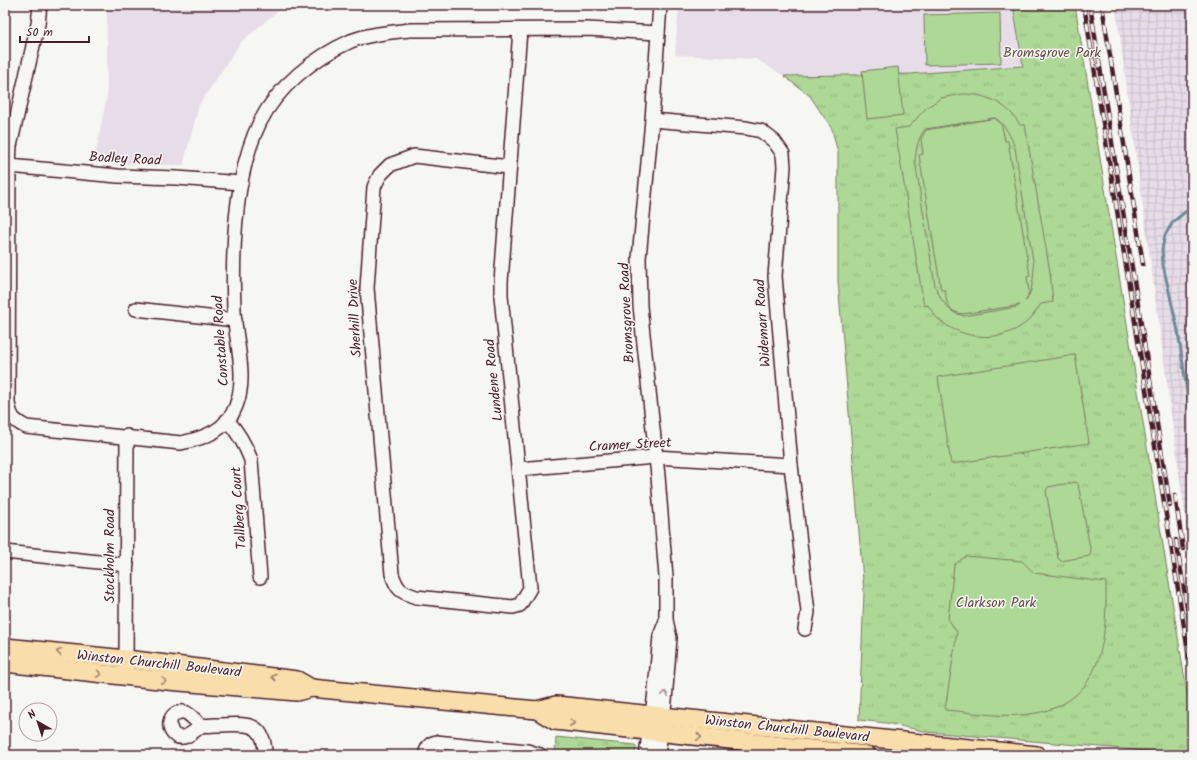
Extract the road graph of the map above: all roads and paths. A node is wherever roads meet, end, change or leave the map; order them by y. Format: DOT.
graph roads {
  1 [pos="40,5"];
  2 [pos="660,5"];
  3 [pos="520,30"];
  4 [pos="658,33"];
  5 [pos="652,120"];
  6 [pos="9,166"];
  7 [pos="509,167"];
  8 [pos="241,183"];
  9 [pos="136,308"];
  10 [pos="235,320"];
  11 [pos="227,420"];
  12 [pos="127,436"];
  13 [pos="655,457"];
  14 [pos="791,465"];
  15 [pos="519,469"];
  16 [pos="5,552"];
  17 [pos="127,565"];
  18 [pos="260,577"];
  19 [pos="402,592"];
  20 [pos="805,629"];
  21 [pos="5,647"];
  22 [pos="126,659"];
  23 [pos="5,663"];
  24 [pos="126,677"];
  25 [pos="311,688"];
  26 [pos="537,710"];
  27 [pos="657,715"];
  28 [pos="202,725"];
  29 [pos="655,733"];
  30 [pos="265,755"];
  31 [pos="425,755"];
  32 [pos="540,755"];
  33 [pos="646,755"];
  34 [pos="658,755"];
  35 [pos="867,755"];
  36 [pos="1037,755"];
  1 -- 6 [label="street, Constable Road"];
  2 -- 4 [label="street, Bromsgrove Road"];
  3 -- 4 [label="street, Constable Road"];
  3 -- 7 [label="street, Lundene Road"];
  3 -- 8 [label="street, Constable Road"];
  4 -- 5 [label="street, Bromsgrove Road"];
  5 -- 13 [label="street, Bromsgrove Road"];
  5 -- 14 [label="street, Widemarr Road"];
  6 -- 8 [label="street, Bodley Road"];
  6 -- 12 [label="street, Constable Road"];
  7 -- 15 [label="street, Lundene Road"];
  7 -- 19 [label="street, Sherhill Drive"];
  8 -- 10 [label="street, Constable Road"];
  9 -- 10 [label="street"];
  10 -- 11 [label="street, Constable Road"];
  11 -- 12 [label="street, Constable Road"];
  11 -- 18 [label="street, Tallberg Court"];
  12 -- 17 [label="street, Stockholm Road"];
  13 -- 14 [label="street, Cramer Street"];
  13 -- 15 [label="street, Cramer Street"];
  13 -- 27 [label="street, Bromsgrove Road"];
  14 -- 20 [label="street, Widemarr Road"];
  15 -- 19 [label="street, Lundene Road"];
  16 -- 17 [label="street"];
  17 -- 22 [label="street, Stockholm Road"];
  22 -- 21 [label="main road, Winston Churchill Boulevard, one-way"];
  22 -- 24 [label="street, Stockholm Road"];
  25 -- 22 [label="main road, Winston Churchill Boulevard, one-way"];
  23 -- 24 [label="main road, Winston Churchill Boulevard, one-way"];
  24 -- 25 [label="main road, Winston Churchill Boulevard, one-way"];
  25 -- 26 [label="main road, Winston Churchill Boulevard"];
  26 -- 27 [label="main road, Winston Churchill Boulevard"];
  26 -- 29 [label="main road, Winston Churchill Boulevard, one-way"];
  27 -- 29 [label="street, Bromsgrove Road"];
  27 -- 36 [label="main road, Winston Churchill Boulevard"];
  28 -- 30 [label="street"];
  29 -- 33 [label="street"];
  29 -- 34 [label="street"];
  29 -- 35 [label="main road, Winston Churchill Boulevard, one-way"];
  31 -- 32 [label="street"];
}
